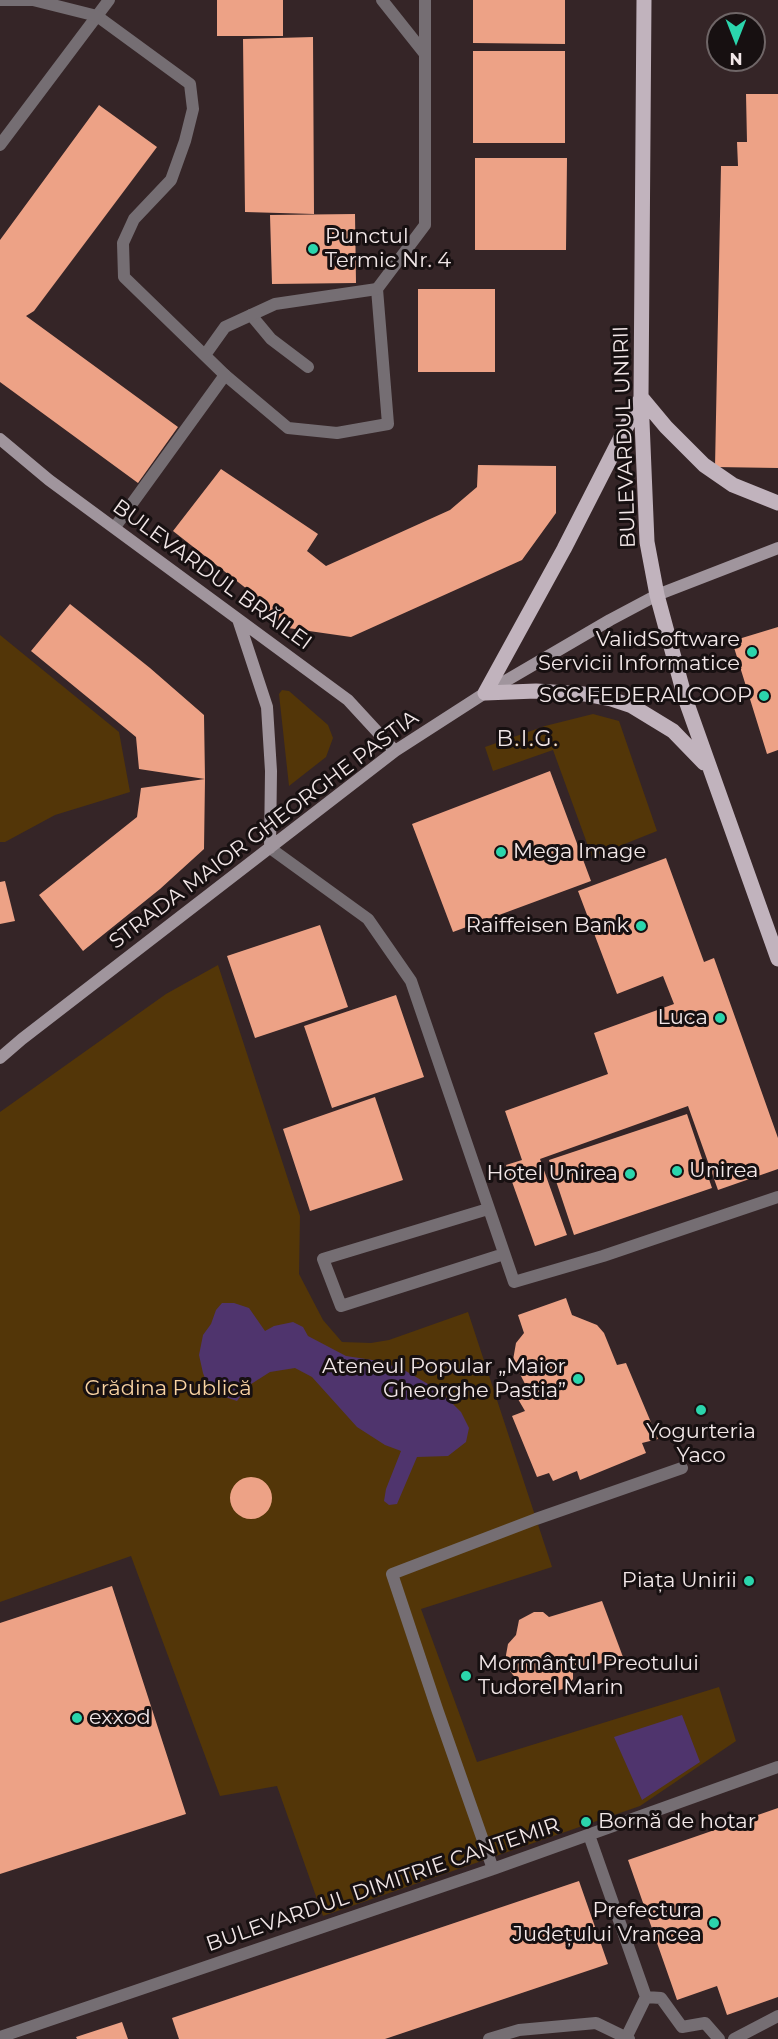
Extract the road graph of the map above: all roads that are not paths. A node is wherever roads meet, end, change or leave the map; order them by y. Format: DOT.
graph roads {
  1 [pos="0,0"];
  2 [pos="109,0"];
  3 [pos="381,0"];
  4 [pos="425,0"];
  5 [pos="645,0"];
  6 [pos="97,16"];
  7 [pos="425,54"];
  8 [pos="0,145"];
  9 [pos="377,290"];
  10 [pos="251,315"];
  11 [pos="205,355"];
  12 [pos="308,367"];
  13 [pos="225,375"];
  14 [pos="641,397"];
  15 [pos="0,439"];
  16 [pos="778,503"];
  17 [pos="116,527"];
  18 [pos="778,548"];
  19 [pos="657,595"];
  20 [pos="238,619"];
  21 [pos="485,693"];
  22 [pos="394,751"];
  23 [pos="709,767"];
  24 [pos="270,848"];
  25 [pos="778,960"];
  26 [pos="0,1058"];
  27 [pos="778,1197"];
  28 [pos="488,1209"];
  29 [pos="504,1254"];
  30 [pos="682,1468"];
  31 [pos="778,1767"];
  32 [pos="589,1835"];
  33 [pos="493,1869"];
  34 [pos="646,1997"];
  35 [pos="778,2016"];
  36 [pos="0,2037"];
  37 [pos="627,2038"];
  38 [pos="489,2039"];
  39 [pos="719,2039"];
  40 [pos="734,2039"];
  1 -- 6 [label="street"];
  2 -- 6 [label="street"];
  3 -- 7 [label="street"];
  4 -- 7 [label="street"];
  5 -- 14 [label="main road, BULEVARDUL UNIRII"];
  6 -- 8 [label="street"];
  6 -- 11 [label="street"];
  7 -- 9 [label="street"];
  9 -- 10 [label="street"];
  9 -- 13 [label="street"];
  10 -- 11 [label="street"];
  10 -- 12 [label="street"];
  11 -- 13 [label="street"];
  13 -- 17 [label="street"];
  14 -- 16 [label="main road"];
  14 -- 19 [label="main road, BULEVARDUL UNIRII"];
  14 -- 21 [label="main road"];
  15 -- 17 [label="main road, BULEVARDUL BRĂILEI"];
  17 -- 20 [label="main road, BULEVARDUL BRĂILEI"];
  18 -- 19 [label="main road, STRADA MAIOR GHEORGHE PASTIA"];
  19 -- 21 [label="main road, STRADA MAIOR GHEORGHE PASTIA"];
  19 -- 23 [label="main road, BULEVARDUL UNIRII"];
  20 -- 22 [label="main road, BULEVARDUL BRĂILEI"];
  20 -- 24 [label="main road"];
  21 -- 22 [label="main road, STRADA MAIOR GHEORGHE PASTIA"];
  21 -- 23 [label="main road"];
  22 -- 24 [label="main road, STRADA MAIOR GHEORGHE PASTIA"];
  23 -- 25 [label="main road, BULEVARDUL UNIRII"];
  24 -- 26 [label="main road, STRADA MAIOR GHEORGHE PASTIA"];
  24 -- 28 [label="street"];
  27 -- 29 [label="street"];
  28 -- 29 [label="street"];
  28 -- 29 [label="street"];
  30 -- 33 [label="street"];
  31 -- 32 [label="street, BULEVARDUL DIMITRIE CANTEMIR"];
  32 -- 33 [label="street, BULEVARDUL DIMITRIE CANTEMIR"];
  32 -- 34 [label="street"];
  33 -- 36 [label="street, BULEVARDUL DIMITRIE CANTEMIR"];
  34 -- 37 [label="street"];
  34 -- 39 [label="street"];
  35 -- 40 [label="street"];
  37 -- 38 [label="street"];
}
